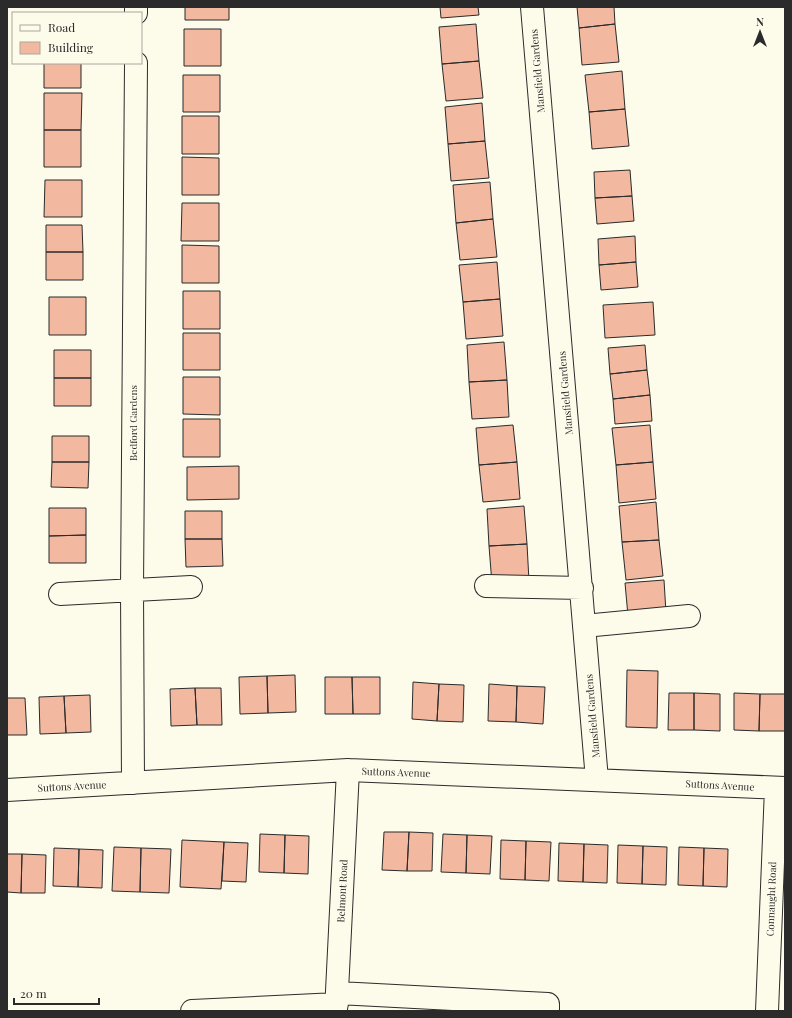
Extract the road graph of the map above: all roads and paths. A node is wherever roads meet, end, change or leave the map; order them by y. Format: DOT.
graph roads {
  1 [pos="532,7"];
  2 [pos="136,64"];
  3 [pos="486,586"];
  4 [pos="191,587"];
  5 [pos="582,588"];
  6 [pos="132,589"];
  7 [pos="60,594"];
  8 [pos="689,616"];
  9 [pos="584,626"];
  10 [pos="348,770"];
  11 [pos="597,780"];
  12 [pos="133,783"];
  13 [pos="781,788"];
  14 [pos="7,790"];
  15 [pos="337,1003"];
  16 [pos="192,1011"];
  17 [pos="548,1011"];
  18 [pos="767,1011"];
  1 -- 5 [label="street, Mansfield Gardens"];
  2 -- 6 [label="street, Bedford Gardens"];
  3 -- 5 [label="street"];
  4 -- 6 [label="street"];
  5 -- 9 [label="street, Mansfield Gardens"];
  6 -- 7 [label="street"];
  6 -- 12 [label="street, Bedford Gardens"];
  8 -- 9 [label="street"];
  9 -- 11 [label="street, Mansfield Gardens"];
  10 -- 11 [label="street, Suttons Avenue"];
  10 -- 12 [label="street, Suttons Avenue"];
  10 -- 15 [label="street, Belmont Road"];
  11 -- 13 [label="street, Suttons Avenue"];
  12 -- 14 [label="street, Suttons Avenue"];
  13 -- 18 [label="street, Connaught Road"];
  15 -- 16 [label="street"];
  15 -- 17 [label="street"];
}
